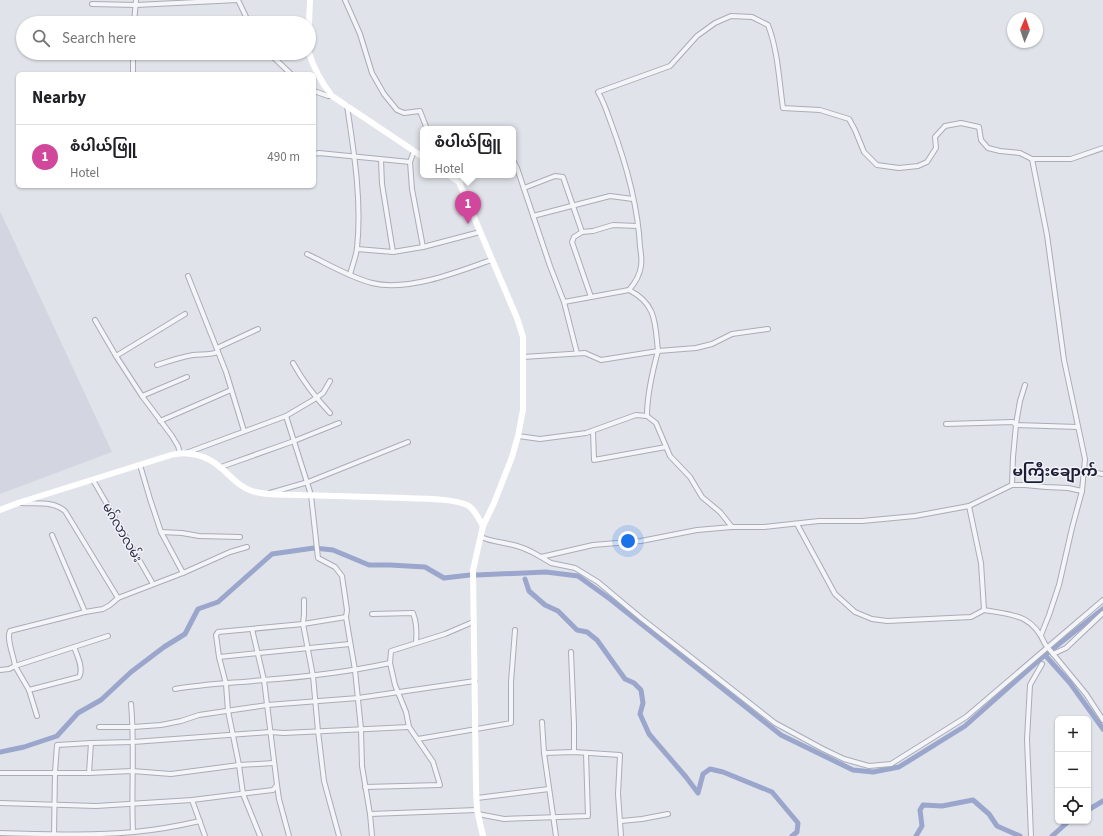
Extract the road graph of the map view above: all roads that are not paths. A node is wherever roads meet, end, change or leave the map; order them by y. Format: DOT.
graph roads {
  1 [pos="238,0"];
  2 [pos="310,0"];
  3 [pos="345,0"];
  4 [pos="136,2"];
  5 [pos="92,4"];
  6 [pos="135,16"];
  7 [pos="246,16"];
  8 [pos="309,16"];
  9 [pos="133,60"];
  10 [pos="276,60"];
  11 [pos="311,60"];
  12 [pos="133,72"];
  13 [pos="289,72"];
  14 [pos="316,92"];
  15 [pos="332,96"];
  16 [pos="346,105"];
  17 [pos="426,126"];
  18 [pos="1103,148"];
  19 [pos="414,151"];
  20 [pos="316,154"];
  21 [pos="420,155"];
  22 [pos="354,157"];
  23 [pos="1032,159"];
  24 [pos="381,160"];
  25 [pos="410,162"];
  26 [pos="516,168"];
  27 [pos="453,178"];
  28 [pos="524,188"];
  29 [pos="634,199"];
  30 [pos="573,205"];
  31 [pos="533,216"];
  32 [pos="638,226"];
  33 [pos="480,232"];
  34 [pos="582,232"];
  35 [pos="423,247"];
  36 [pos="357,249"];
  37 [pos="393,252"];
  38 [pos="307,254"];
  39 [pos="491,260"];
  40 [pos="350,275"];
  41 [pos="188,276"];
  42 [pos="629,290"];
  43 [pos="591,297"];
  44 [pos="564,302"];
  45 [pos="185,314"];
  46 [pos="95,320"];
  47 [pos="768,329"];
  48 [pos="258,330"];
  49 [pos="217,350"];
  50 [pos="658,351"];
  51 [pos="577,353"];
  52 [pos="116,356"];
  53 [pos="523,357"];
  54 [pos="293,362"];
  55 [pos="157,365"];
  56 [pos="187,377"];
  57 [pos="330,381"];
  58 [pos="1025,385"];
  59 [pos="231,390"];
  60 [pos="142,396"];
  61 [pos="316,398"];
  62 [pos="330,413"];
  63 [pos="286,416"];
  64 [pos="647,416"];
  65 [pos="160,421"];
  66 [pos="339,423"];
  67 [pos="946,424"];
  68 [pos="1016,424"];
  69 [pos="1078,427"];
  70 [pos="244,431"];
  71 [pos="593,431"];
  72 [pos="518,436"];
  73 [pos="294,441"];
  74 [pos="408,442"];
  75 [pos="666,447"];
  76 [pos="182,453"];
  77 [pos="140,465"];
  78 [pos="220,467"];
  79 [pos="1084,471"];
  80 [pos="1103,474"];
  81 [pos="93,480"];
  82 [pos="308,482"];
  83 [pos="1012,485"];
  84 [pos="1082,491"];
  85 [pos="269,493"];
  86 [pos="311,495"];
  87 [pos="18,503"];
  88 [pos="969,506"];
  89 [pos="0,510"];
  90 [pos="797,524"];
  91 [pos="483,526"];
  92 [pos="732,526"];
  93 [pos="162,532"];
  94 [pos="52,535"];
  95 [pos="240,537"];
  96 [pos="481,537"];
  97 [pos="247,546"];
  98 [pos="542,557"];
  99 [pos="183,573"];
  100 [pos="152,584"];
  101 [pos="118,598"];
  102 [pos="304,600"];
  103 [pos="1103,600"];
  104 [pos="984,610"];
  105 [pos="85,612"];
  106 [pos="1103,613"];
  107 [pos="372,614"];
  108 [pos="346,618"];
  109 [pos="473,622"];
  110 [pos="303,624"];
  111 [pos="252,629"];
  112 [pos="515,630"];
  113 [pos="1041,635"];
  114 [pos="108,636"];
  115 [pos="416,643"];
  116 [pos="350,644"];
  117 [pos="74,647"];
  118 [pos="1048,647"];
  119 [pos="309,649"];
  120 [pos="257,652"];
  121 [pos="571,652"];
  122 [pos="1053,654"];
  123 [pos="219,657"];
  124 [pos="390,663"];
  125 [pos="1042,664"];
  126 [pos="15,666"];
  127 [pos="0,670"];
  128 [pos="355,670"];
  129 [pos="313,676"];
  130 [pos="264,680"];
  131 [pos="475,681"];
  132 [pos="226,684"];
  133 [pos="175,689"];
  134 [pos="29,690"];
  135 [pos="398,692"];
  136 [pos="358,698"];
  137 [pos="316,702"];
  138 [pos="130,704"];
  139 [pos="267,706"];
  140 [pos="228,711"];
  141 [pos="37,716"];
  142 [pos="1103,720"];
  143 [pos="542,722"];
  144 [pos="99,727"];
  145 [pos="133,727"];
  146 [pos="409,727"];
  147 [pos="361,729"];
  148 [pos="476,729"];
  149 [pos="318,731"];
  150 [pos="270,732"];
  151 [pos="233,736"];
  152 [pos="418,739"];
  153 [pos="91,742"];
  154 [pos="133,742"];
  155 [pos="574,752"];
  156 [pos="544,753"];
  157 [pos="586,753"];
  158 [pos="274,763"];
  159 [pos="239,765"];
  160 [pos="132,771"];
  161 [pos="55,772"];
  162 [pos="0,773"];
  163 [pos="90,773"];
  164 [pos="277,785"];
  165 [pos="365,787"];
  166 [pos="549,789"];
  167 [pos="243,794"];
  168 [pos="477,798"];
  169 [pos="192,800"];
  170 [pos="0,803"];
  171 [pos="132,803"];
  172 [pos="55,804"];
  173 [pos="478,812"];
  174 [pos="370,814"];
  175 [pos="668,814"];
  176 [pos="554,817"];
  177 [pos="200,821"];
  178 [pos="621,821"];
  179 [pos="133,832"];
  180 [pos="0,833"];
  181 [pos="54,835"];
  182 [pos="205,836"];
  183 [pos="260,836"];
  184 [pos="289,836"];
  185 [pos="339,836"];
  186 [pos="372,836"];
  187 [pos="483,836"];
  188 [pos="556,836"];
  189 [pos="621,836"];
  190 [pos="1031,836"];
  1 -- 4 [label="street"];
  1 -- 7 [label="street"];
  2 -- 8 [label="street"];
  3 -- 17 [label="street"];
  4 -- 5 [label="street"];
  4 -- 6 [label="street"];
  9 -- 12 [label="street"];
  10 -- 13 [label="street"];
  11 -- 15 [label="street"];
  14 -- 15 [label="street"];
  15 -- 16 [label="street"];
  16 -- 19 [label="street"];
  16 -- 22 [label="street"];
  18 -- 23 [label="street"];
  19 -- 21 [label="street"];
  19 -- 25 [label="street"];
  20 -- 22 [label="street"];
  22 -- 24 [label="street"];
  22 -- 36 [label="street"];
  23 -- 29 [label="street"];
  23 -- 69 [label="street"];
  24 -- 25 [label="street"];
  24 -- 37 [label="street"];
  25 -- 35 [label="street"];
  26 -- 28 [label="street"];
  27 -- 33 [label="street"];
  28 -- 30 [label="street"];
  28 -- 31 [label="street"];
  29 -- 30 [label="street"];
  29 -- 32 [label="street"];
  30 -- 31 [label="street"];
  30 -- 34 [label="street"];
  31 -- 44 [label="street"];
  32 -- 34 [label="street"];
  32 -- 42 [label="street"];
  33 -- 35 [label="street"];
  33 -- 39 [label="street"];
  34 -- 43 [label="street"];
  35 -- 37 [label="street"];
  36 -- 37 [label="street"];
  36 -- 40 [label="street"];
  38 -- 40 [label="street"];
  39 -- 40 [label="street"];
  39 -- 53 [label="street"];
  41 -- 49 [label="street"];
  42 -- 43 [label="street"];
  42 -- 50 [label="street"];
  43 -- 44 [label="street"];
  44 -- 51 [label="street"];
  45 -- 52 [label="street"];
  46 -- 52 [label="street"];
  47 -- 50 [label="street"];
  48 -- 49 [label="street"];
  49 -- 55 [label="street"];
  49 -- 59 [label="street"];
  50 -- 51 [label="street"];
  50 -- 64 [label="street"];
  51 -- 53 [label="street"];
  52 -- 60 [label="street"];
  53 -- 72 [label="street"];
  54 -- 61 [label="street"];
  56 -- 60 [label="street"];
  57 -- 61 [label="street"];
  58 -- 68 [label="street"];
  59 -- 65 [label="street"];
  59 -- 70 [label="street"];
  60 -- 65 [label="street"];
  61 -- 62 [label="street"];
  61 -- 63 [label="street"];
  63 -- 70 [label="street"];
  63 -- 73 [label="street"];
  64 -- 71 [label="street"];
  64 -- 75 [label="street"];
  65 -- 76 [label="street"];
  66 -- 73 [label="street"];
  67 -- 68 [label="street"];
  68 -- 69 [label="street"];
  68 -- 83 [label="street"];
  69 -- 79 [label="street"];
  70 -- 76 [label="street"];
  71 -- 72 [label="street"];
  71 -- 75 [label="street"];
  72 -- 91 [label="street"];
  73 -- 78 [label="street"];
  73 -- 82 [label="street"];
  74 -- 82 [label="street"];
  75 -- 92 [label="street"];
  76 -- 77 [label="street"];
  76 -- 78 [label="street"];
  77 -- 81 [label="street"];
  77 -- 93 [label="street"];
  78 -- 85 [label="street"];
  79 -- 80 [label="street"];
  79 -- 84 [label="street"];
  81 -- 87 [label="street"];
  81 -- 100 [label="street, မဂ်လာလမ်း"];
  82 -- 85 [label="street"];
  82 -- 86 [label="street"];
  83 -- 84 [label="street"];
  83 -- 88 [label="street"];
  84 -- 113 [label="street"];
  85 -- 86 [label="street"];
  86 -- 91 [label="street"];
  86 -- 108 [label="street"];
  87 -- 89 [label="street"];
  87 -- 101 [label="street"];
  88 -- 90 [label="street"];
  88 -- 104 [label="street"];
  90 -- 92 [label="street"];
  90 -- 104 [label="street"];
  91 -- 96 [label="street"];
  92 -- 98 [label="street"];
  93 -- 95 [label="street"];
  93 -- 99 [label="street"];
  94 -- 105 [label="street"];
  96 -- 98 [label="street"];
  96 -- 109 [label="street"];
  97 -- 99 [label="street"];
  98 -- 118 [label="street"];
  99 -- 100 [label="street"];
  100 -- 101 [label="street"];
  101 -- 105 [label="street"];
  102 -- 110 [label="street"];
  103 -- 118 [label="street"];
  104 -- 113 [label="street"];
  105 -- 126 [label="street"];
  106 -- 122 [label="street"];
  107 -- 115 [label="street"];
  108 -- 110 [label="street"];
  108 -- 116 [label="street"];
  109 -- 115 [label="street"];
  109 -- 131 [label="street"];
  110 -- 111 [label="street"];
  110 -- 119 [label="street"];
  111 -- 120 [label="street"];
  111 -- 123 [label="street"];
  112 -- 148 [label="street"];
  113 -- 118 [label="street"];
  114 -- 117 [label="street"];
  115 -- 124 [label="street"];
  116 -- 119 [label="street"];
  116 -- 128 [label="street"];
  117 -- 126 [label="street"];
  117 -- 134 [label="street"];
  118 -- 122 [label="street"];
  119 -- 120 [label="street"];
  119 -- 129 [label="street"];
  120 -- 123 [label="street"];
  120 -- 130 [label="street"];
  121 -- 155 [label="street"];
  122 -- 142 [label="street"];
  123 -- 132 [label="street"];
  124 -- 128 [label="street"];
  124 -- 135 [label="street"];
  125 -- 190 [label="street"];
  126 -- 127 [label="street"];
  126 -- 134 [label="street"];
  128 -- 129 [label="street"];
  128 -- 136 [label="street"];
  129 -- 130 [label="street"];
  129 -- 137 [label="street"];
  130 -- 132 [label="street"];
  130 -- 139 [label="street"];
  131 -- 135 [label="street"];
  131 -- 148 [label="street"];
  132 -- 133 [label="street"];
  132 -- 140 [label="street"];
  134 -- 141 [label="street"];
  135 -- 136 [label="street"];
  135 -- 146 [label="street"];
  136 -- 137 [label="street"];
  136 -- 147 [label="street"];
  137 -- 139 [label="street"];
  137 -- 149 [label="street"];
  138 -- 145 [label="street"];
  139 -- 140 [label="street"];
  139 -- 150 [label="street"];
  140 -- 145 [label="street"];
  140 -- 151 [label="street"];
  143 -- 156 [label="street"];
  144 -- 145 [label="street"];
  145 -- 154 [label="street"];
  146 -- 147 [label="street"];
  146 -- 152 [label="street"];
  147 -- 149 [label="street"];
  147 -- 165 [label="street"];
  148 -- 152 [label="street"];
  148 -- 168 [label="street"];
  149 -- 150 [label="street"];
  149 -- 185 [label="street"];
  150 -- 151 [label="street"];
  150 -- 158 [label="street"];
  151 -- 154 [label="street"];
  151 -- 159 [label="street"];
  152 -- 165 [label="street"];
  153 -- 154 [label="street"];
  153 -- 161 [label="street"];
  153 -- 163 [label="street"];
  154 -- 160 [label="street"];
  155 -- 156 [label="street"];
  155 -- 157 [label="street"];
  156 -- 166 [label="street"];
  157 -- 176 [label="street"];
  157 -- 178 [label="street"];
  158 -- 159 [label="street"];
  158 -- 164 [label="street"];
  159 -- 160 [label="street"];
  159 -- 167 [label="street"];
  160 -- 163 [label="street"];
  160 -- 171 [label="street"];
  161 -- 162 [label="street"];
  161 -- 163 [label="street"];
  161 -- 172 [label="street"];
  164 -- 167 [label="street"];
  164 -- 184 [label="street"];
  165 -- 174 [label="street"];
  166 -- 168 [label="street"];
  166 -- 176 [label="street"];
  167 -- 169 [label="street"];
  167 -- 183 [label="street"];
  168 -- 173 [label="street"];
  169 -- 171 [label="street"];
  169 -- 177 [label="street"];
  170 -- 172 [label="street"];
  171 -- 172 [label="street"];
  171 -- 179 [label="street"];
  172 -- 181 [label="street"];
  173 -- 174 [label="street"];
  173 -- 176 [label="street"];
  173 -- 187 [label="street"];
  174 -- 186 [label="street"];
  175 -- 178 [label="street"];
  176 -- 188 [label="street"];
  177 -- 179 [label="street"];
  177 -- 182 [label="street"];
  178 -- 189 [label="street"];
  179 -- 181 [label="street"];
  180 -- 181 [label="street"];
}
